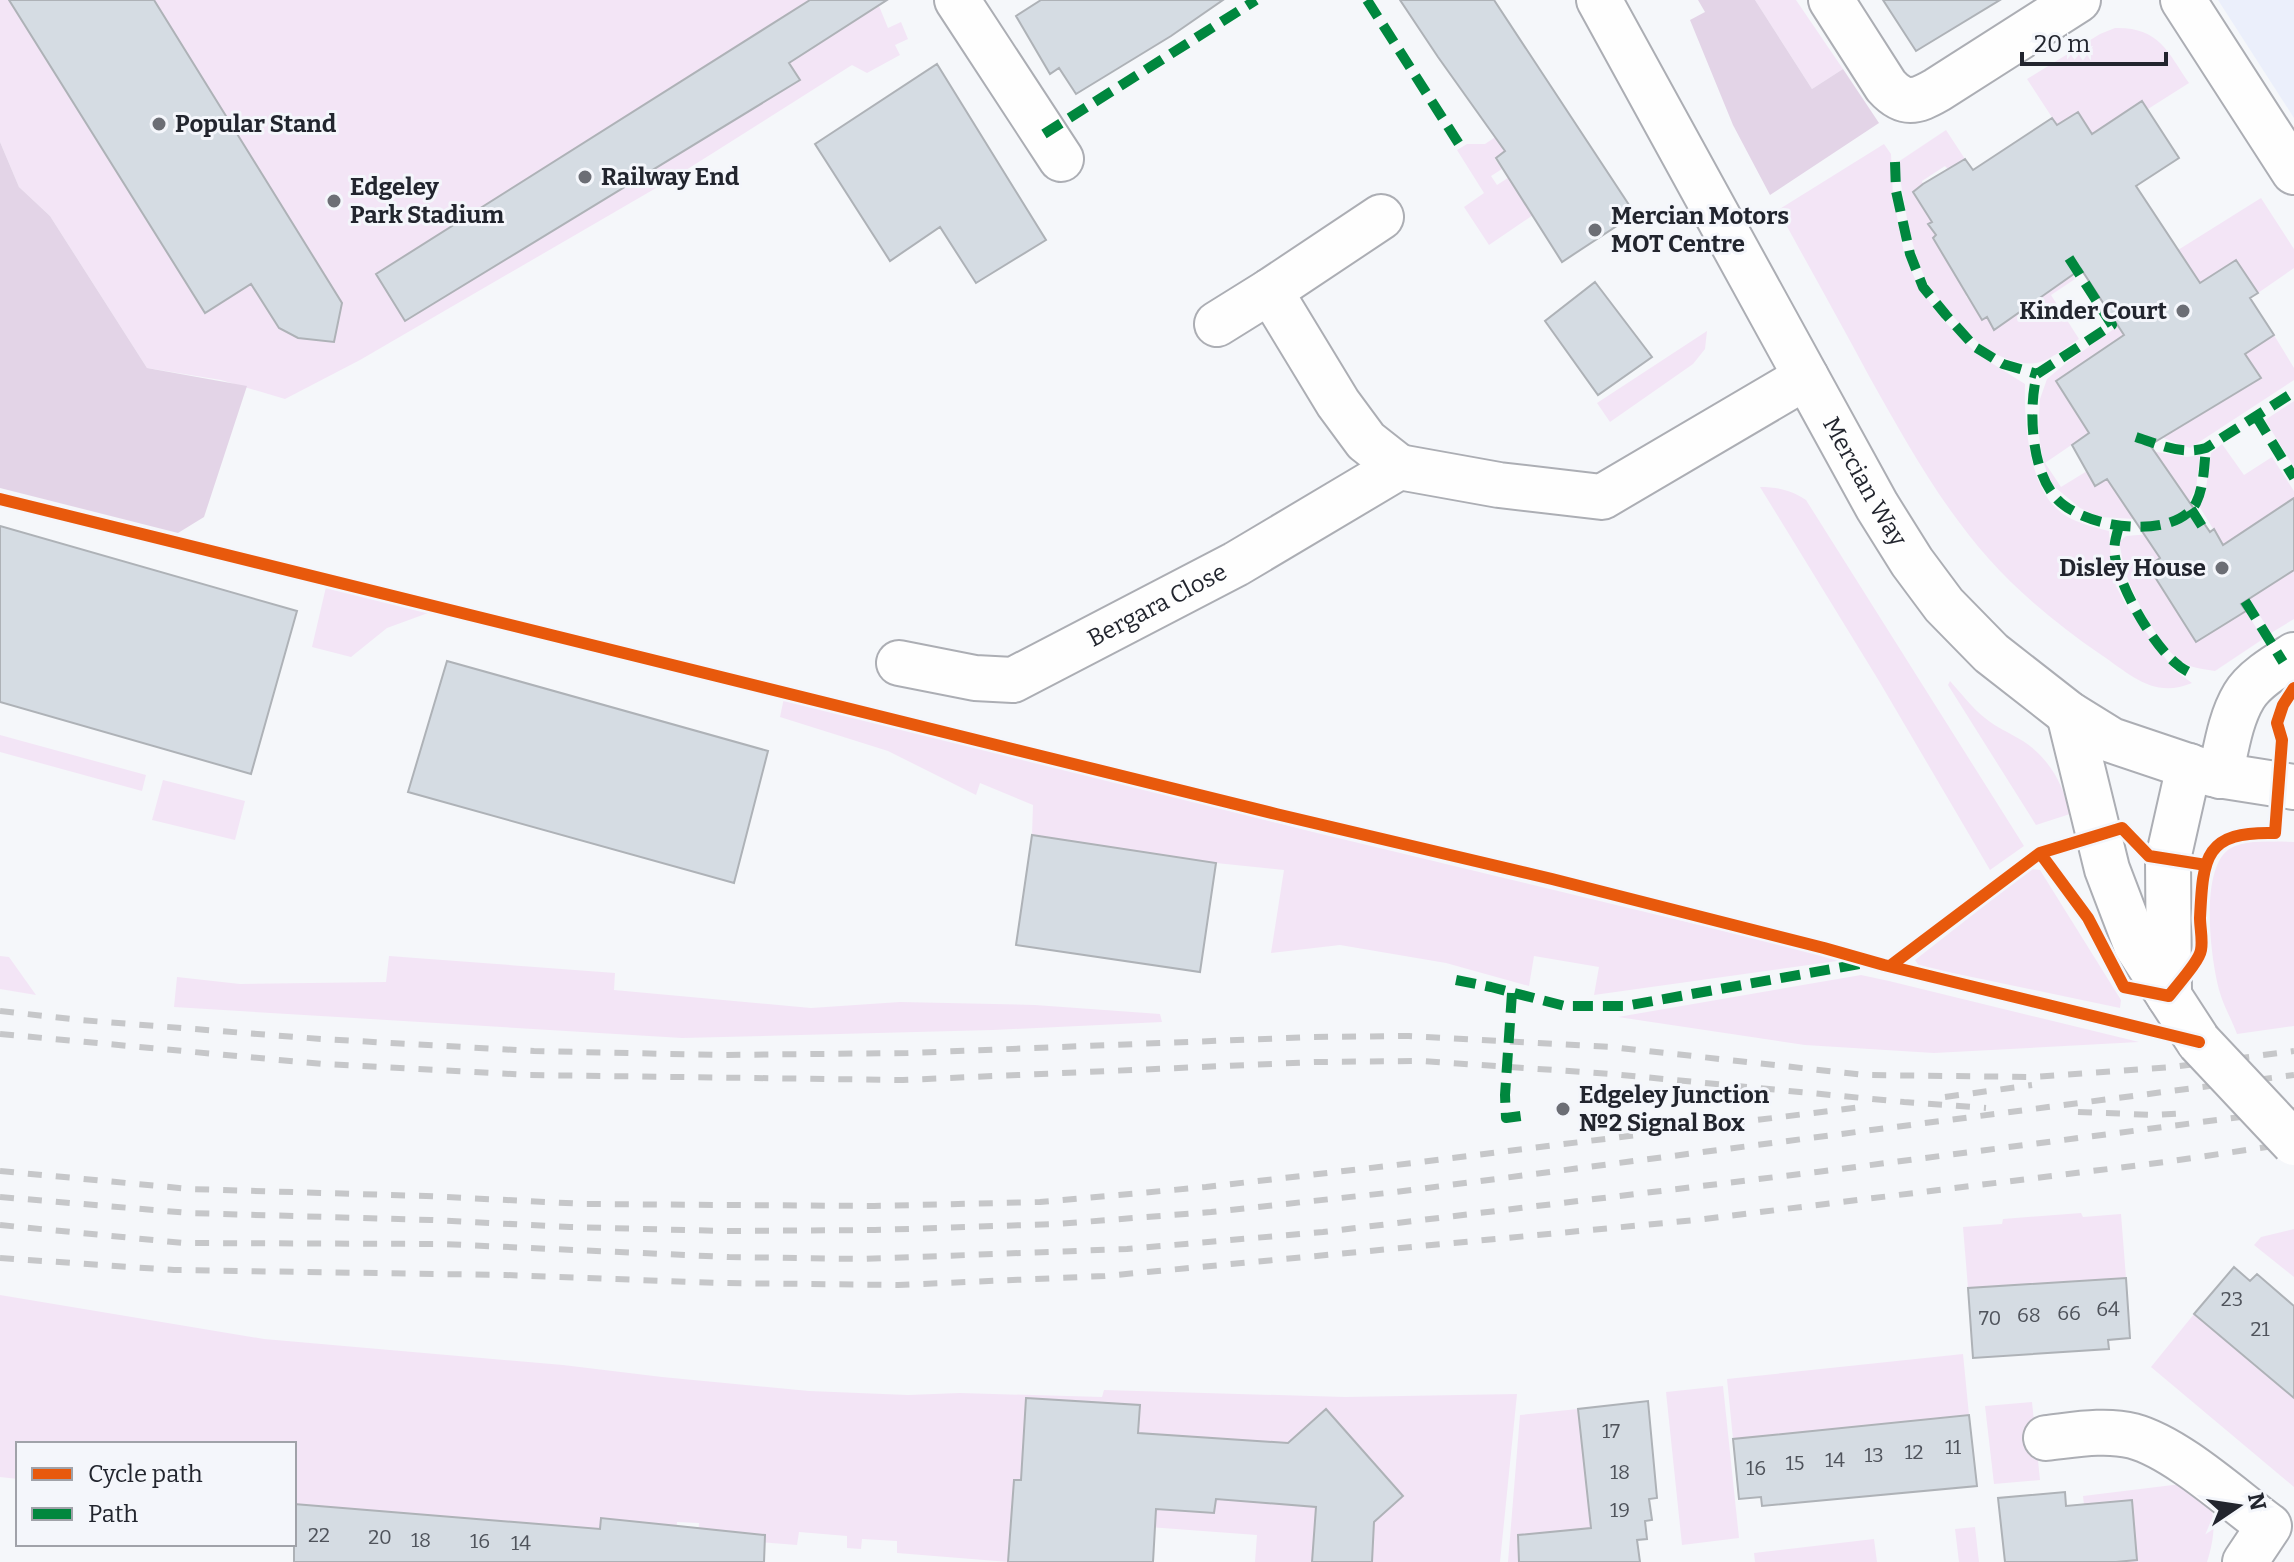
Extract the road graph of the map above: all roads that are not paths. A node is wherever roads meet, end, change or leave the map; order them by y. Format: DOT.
graph roads {
  1 [pos="957,0"];
  2 [pos="1599,0"];
  3 [pos="1831,0"];
  4 [pos="2078,0"];
  5 [pos="2183,0"];
  6 [pos="1061,159"];
  7 [pos="2294,172"];
  8 [pos="1381,217"];
  9 [pos="1270,291"];
  10 [pos="1217,324"];
  11 [pos="1806,377"];
  12 [pos="1399,467"];
  13 [pos="2294,655"];
  14 [pos="899,663"];
  15 [pos="2069,714"];
  16 [pos="2204,771"];
  17 [pos="2294,787"];
  18 [pos="2169,996"];
  19 [pos="2294,1143"];
  20 [pos="2046,1438"];
  21 [pos="2282,1536"];
  22 [pos="2245,1562"];
  1 -- 6 [label="street"];
  2 -- 11 [label="street, Mercian Way"];
  3 -- 4 [label="street"];
  5 -- 7 [label="street"];
  8 -- 9 [label="street"];
  9 -- 10 [label="street"];
  9 -- 12 [label="street"];
  11 -- 12 [label="street"];
  11 -- 15 [label="street, Mercian Way"];
  12 -- 14 [label="street, Bergara Close"];
  13 -- 16 [label="street"];
  15 -- 16 [label="street, Mercian Way"];
  15 -- 18 [label="street"];
  16 -- 17 [label="street, Mercian Way"];
  16 -- 18 [label="street"];
  18 -- 19 [label="street, bridge"];
  20 -- 21 [label="street"];
  21 -- 22 [label="street"];
}
